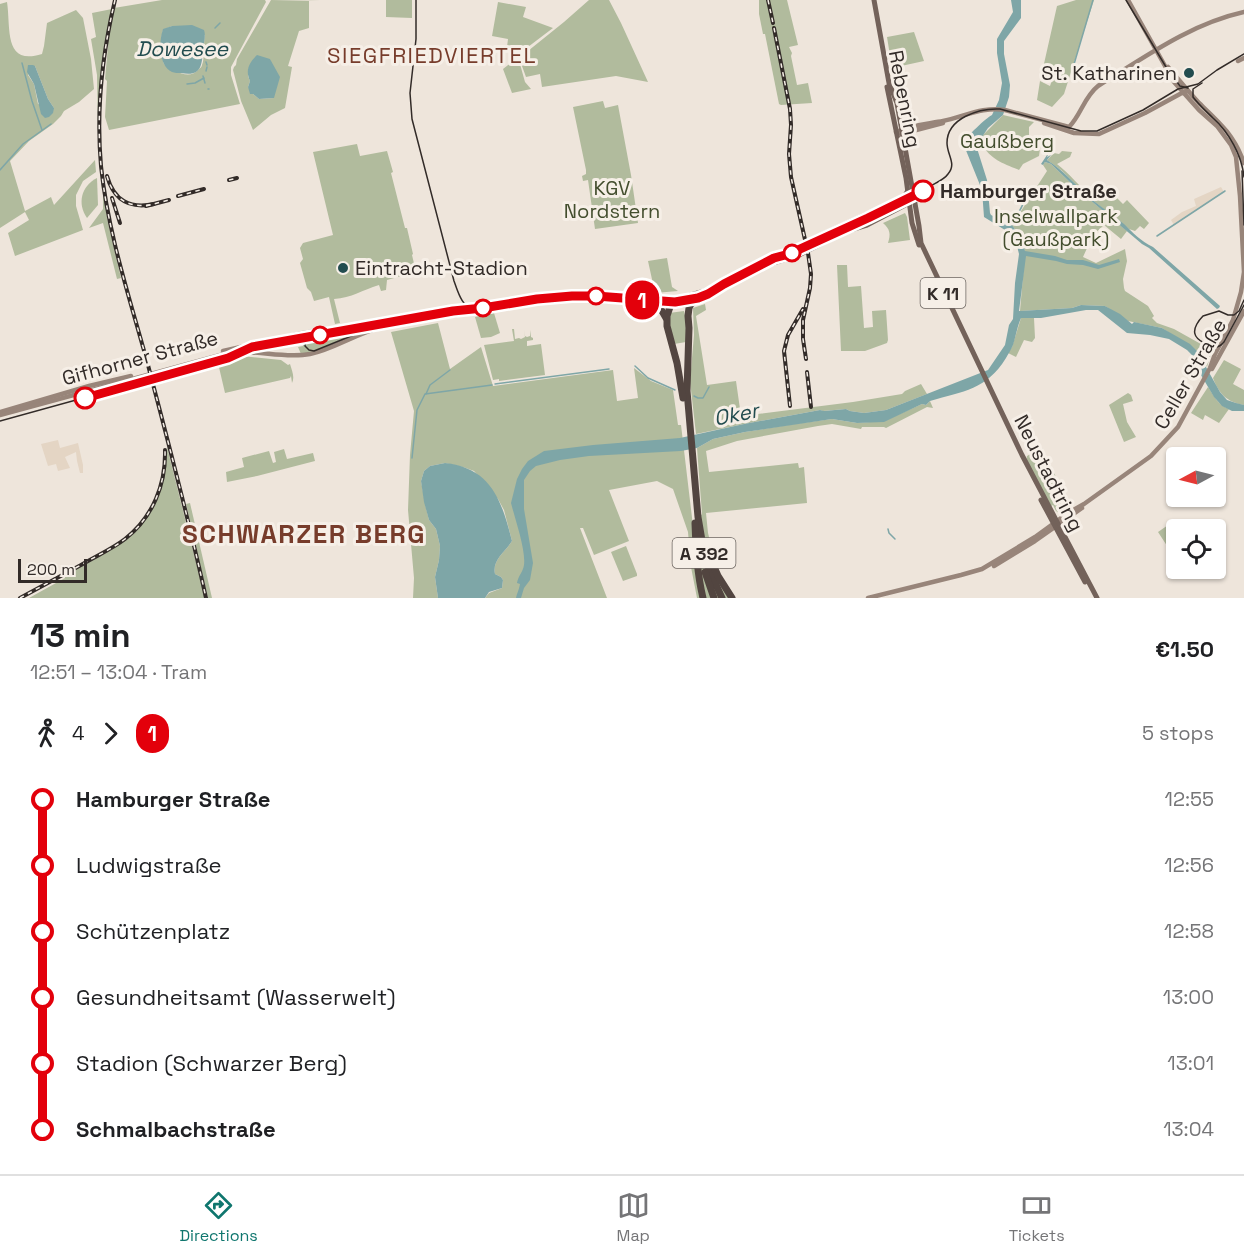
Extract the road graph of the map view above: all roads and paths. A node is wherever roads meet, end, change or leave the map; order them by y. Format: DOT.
graph roads {
  1 [pos="873,0"];
  2 [pos="1128,0"];
  3 [pos="1244,12"];
  4 [pos="1156,50"];
  5 [pos="1244,58"];
  6 [pos="1238,61"];
  7 [pos="1185,92"];
  8 [pos="1004,111"];
  9 [pos="1074,122"];
  10 [pos="900,132"];
  11 [pos="1077,133"];
  12 [pos="1232,142"];
  13 [pos="1244,163"];
  14 [pos="1242,188"];
  15 [pos="911,198"];
  16 [pos="873,213"];
  17 [pos="872,222"];
  18 [pos="818,237"];
  19 [pos="820,244"];
  20 [pos="674,301"];
  21 [pos="691,304"];
  22 [pos="653,306"];
  23 [pos="667,307"];
  24 [pos="688,316"];
  25 [pos="1240,317"];
  26 [pos="667,319"];
  27 [pos="1211,369"];
  28 [pos="684,384"];
  29 [pos="0,413"];
  30 [pos="692,475"];
  31 [pos="697,505"];
  32 [pos="1077,509"];
  33 [pos="695,523"];
  34 [pos="1056,524"];
  35 [pos="1002,559"];
  36 [pos="704,598"];
  37 [pos="714,598"];
  38 [pos="722,598"];
  39 [pos="732,598"];
  40 [pos="868,598"];
  41 [pos="880,598"];
  42 [pos="1095,598"];
  1 -- 10 [label="main road, Rebenring / K 11"];
  2 -- 4 [label="main road"];
  3 -- 4 [label="main road"];
  4 -- 7 [label="main road"];
  4 -- 9 [label="main road"];
  5 -- 6 [label="main road"];
  7 -- 11 [label="main road"];
  7 -- 12 [label="main road"];
  8 -- 9 [label="main road"];
  8 -- 10 [label="main road"];
  8 -- 11 [label="main road"];
  9 -- 11 [label="main road"];
  10 -- 15 [label="main road, Rebenring / K 11"];
  12 -- 13 [label="main road"];
  12 -- 14 [label="main road"];
  14 -- 25 [label="main road"];
  15 -- 16 [label="main road"];
  15 -- 17 [label="main road"];
  15 -- 34 [label="main road, Neustadtring / K 11"];
  16 -- 17 [label="main road"];
  16 -- 18 [label="main road"];
  17 -- 19 [label="main road"];
  18 -- 19 [label="main road"];
  18 -- 20 [label="main road"];
  19 -- 21 [label="main road"];
  20 -- 21 [label="main road"];
  20 -- 23 [label="main road"];
  20 -- 24 [label="highway"];
  20 -- 29 [label="main road, Gifhorner Straße"];
  21 -- 24 [label="highway"];
  22 -- 23 [label="main road"];
  22 -- 26 [label="highway"];
  22 -- 29 [label="main road, Gifhorner Straße"];
  23 -- 26 [label="highway"];
  24 -- 28 [label="highway"];
  25 -- 27 [label="main road, Celler Straße"];
  25 -- 27 [label="main road, Celler Straße"];
  26 -- 28 [label="highway"];
  27 -- 32 [label="main road, Celler Straße"];
  28 -- 30 [label="highway, A 392"];
  30 -- 31 [label="highway, A 392"];
  30 -- 33 [label="highway, A 392"];
  31 -- 38 [label="highway, A 392"];
  31 -- 39 [label="highway"];
  32 -- 34 [label="main road, Celler Straße"];
  32 -- 34 [label="main road, Celler Straße"];
  33 -- 36 [label="highway"];
  33 -- 37 [label="highway, A 392"];
  34 -- 35 [label="main road, Celler Straße"];
  34 -- 42 [label="main road, Neustadtring / K 11"];
  35 -- 40 [label="main road, Celler Straße"];
  35 -- 41 [label="main road, Celler Straße"];
}
